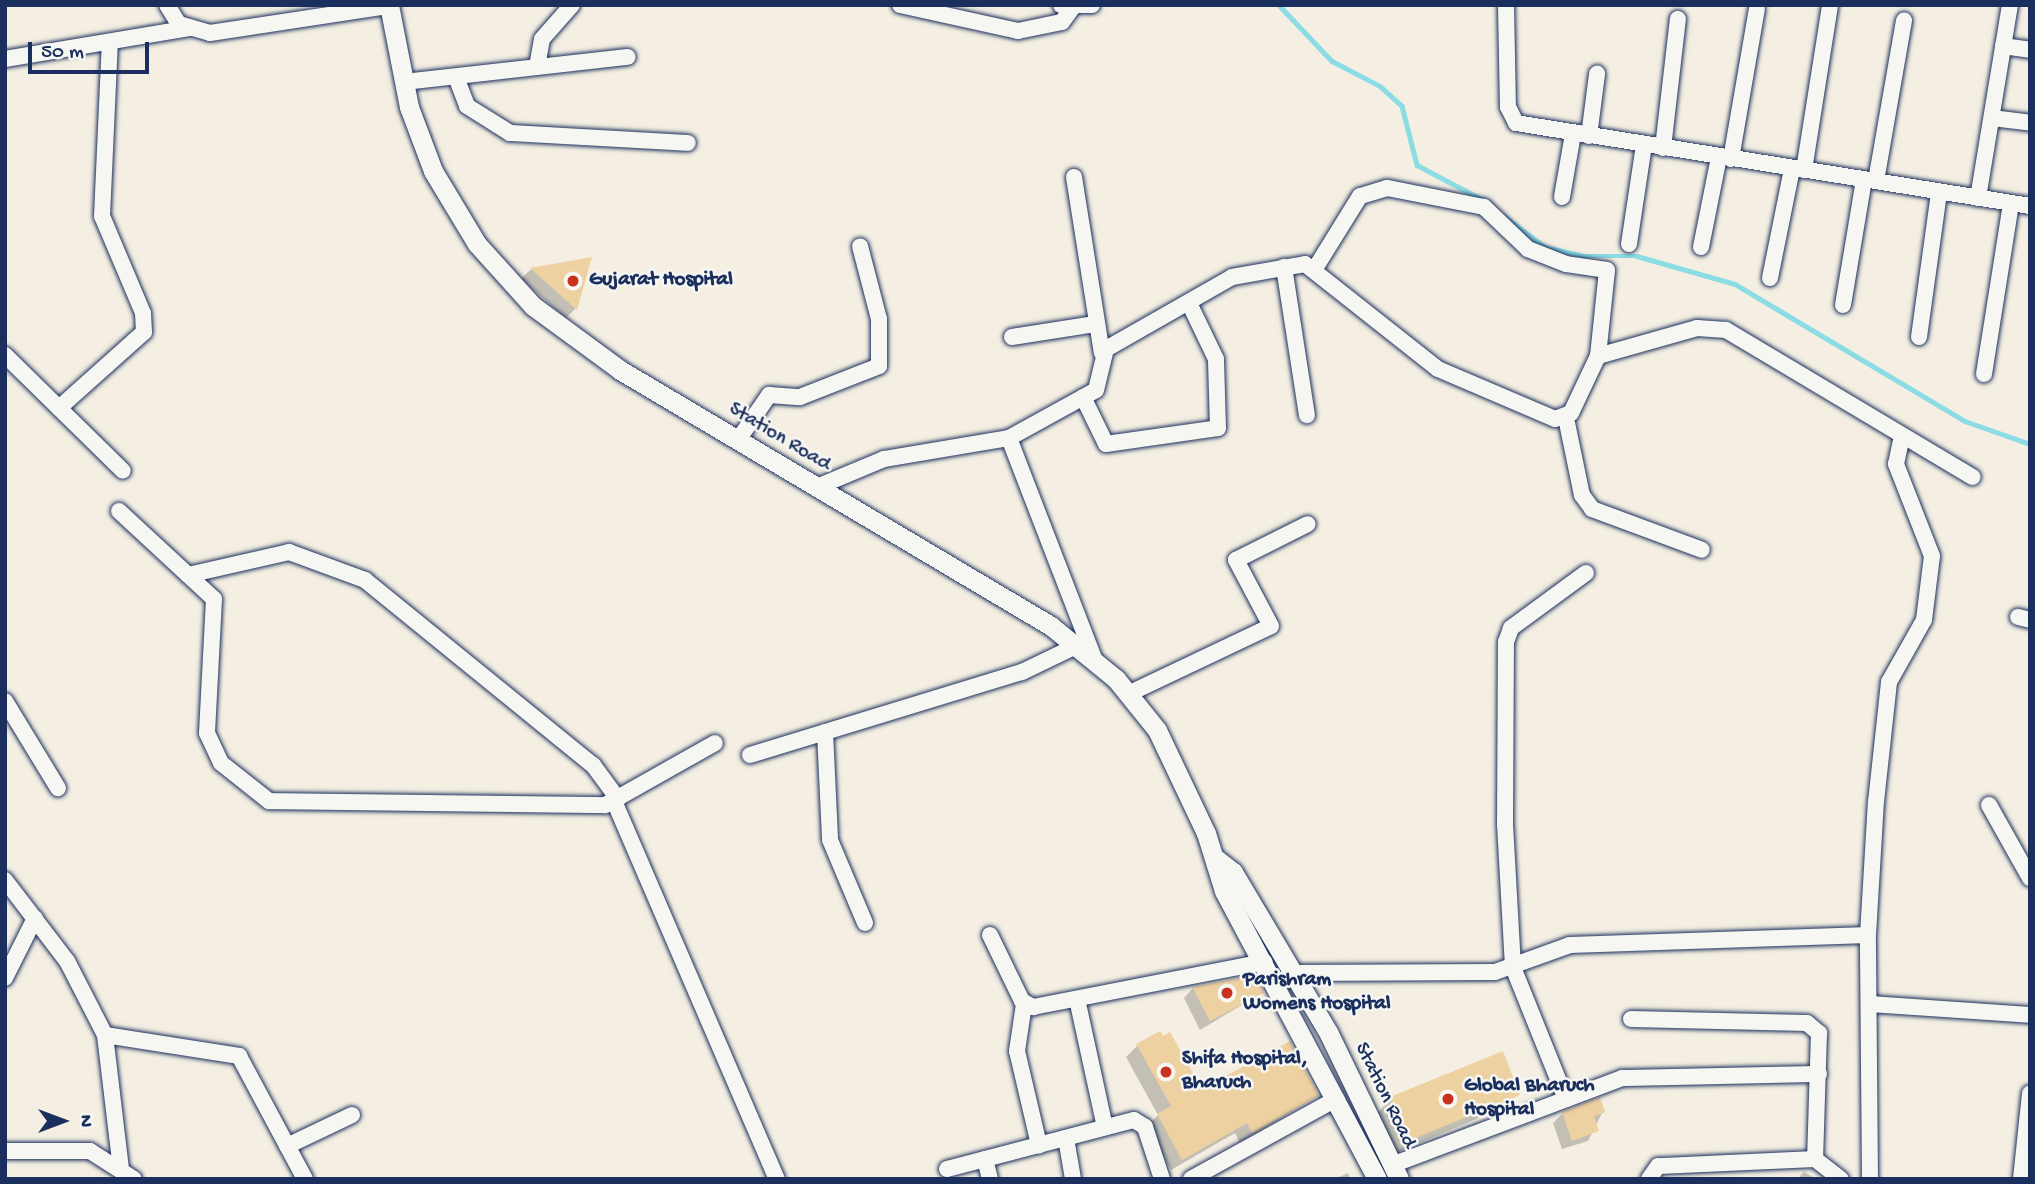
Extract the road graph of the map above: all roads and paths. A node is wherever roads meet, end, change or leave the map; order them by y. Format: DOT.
graph roads {
  1 [pos="167,5"];
  2 [pos="572,5"];
  3 [pos="900,5"];
  4 [pos="1092,5"];
  5 [pos="1506,5"];
  6 [pos="1830,5"];
  7 [pos="2010,5"];
  8 [pos="389,6"];
  9 [pos="1067,7"];
  10 [pos="1757,9"];
  11 [pos="1678,19"];
  12 [pos="1904,20"];
  13 [pos="192,28"];
  14 [pos="110,42"];
  15 [pos="2003,46"];
  16 [pos="2030,50"];
  17 [pos="628,57"];
  18 [pos="5,59"];
  19 [pos="537,67"];
  20 [pos="1597,74"];
  21 [pos="456,76"];
  22 [pos="404,82"];
  23 [pos="1992,118"];
  24 [pos="2030,122"];
  25 [pos="1581,135"];
  26 [pos="688,143"];
  27 [pos="1644,145"];
  28 [pos="1663,148"];
  29 [pos="1725,158"];
  30 [pos="1798,169"];
  31 [pos="1074,177"];
  32 [pos="1870,181"];
  33 [pos="1939,192"];
  34 [pos="1562,197"];
  35 [pos="1978,198"];
  36 [pos="2011,203"];
  37 [pos="2030,206"];
  38 [pos="1629,244"];
  39 [pos="860,246"];
  40 [pos="1701,247"];
  41 [pos="1284,267"];
  42 [pos="1316,267"];
  43 [pos="1770,278"];
  44 [pos="1189,303"];
  45 [pos="1843,305"];
  46 [pos="1095,324"];
  47 [pos="1012,337"];
  48 [pos="1919,337"];
  49 [pos="1102,353"];
  50 [pos="5,355"];
  51 [pos="1598,356"];
  52 [pos="1984,374"];
  53 [pos="1083,397"];
  54 [pos="59,408"];
  55 [pos="1307,415"];
  56 [pos="1566,418"];
  57 [pos="1902,436"];
  58 [pos="1009,438"];
  59 [pos="738,440"];
  60 [pos="123,471"];
  61 [pos="1973,477"];
  62 [pos="817,487"];
  63 [pos="119,511"];
  64 [pos="1308,523"];
  65 [pos="1702,550"];
  66 [pos="1586,573"];
  67 [pos="188,575"];
  68 [pos="1076,646"];
  69 [pos="1095,662"];
  70 [pos="1128,694"];
  71 [pos="5,701"];
  72 [pos="825,732"];
  73 [pos="715,743"];
  74 [pos="750,755"];
  75 [pos="58,788"];
  76 [pos="621,797"];
  77 [pos="1989,805"];
  78 [pos="1215,858"];
  79 [pos="2030,878"];
  80 [pos="5,880"];
  81 [pos="35,918"];
  82 [pos="866,923"];
  83 [pos="990,935"];
  84 [pos="1868,935"];
  85 [pos="1265,962"];
  86 [pos="1514,967"];
  87 [pos="1293,973"];
  88 [pos="5,978"];
  89 [pos="1276,985"];
  90 [pos="1077,999"];
  91 [pos="1024,1004"];
  92 [pos="1870,1004"];
  93 [pos="2030,1015"];
  94 [pos="1631,1019"];
  95 [pos="106,1035"];
  96 [pos="1819,1074"];
  97 [pos="2030,1093"];
  98 [pos="1336,1099"];
  99 [pos="1566,1099"];
  100 [pos="352,1115"];
  101 [pos="1105,1127"];
  102 [pos="1066,1138"];
  103 [pos="1039,1145"];
  104 [pos="288,1146"];
  105 [pos="5,1151"];
  106 [pos="985,1159"];
  107 [pos="1815,1159"];
  108 [pos="1791,1162"];
  109 [pos="947,1169"];
  110 [pos="1396,1172"];
  111 [pos="127,1174"];
  112 [pos="305,1179"];
  113 [pos="777,1179"];
  114 [pos="990,1179"];
  115 [pos="1073,1179"];
  116 [pos="1162,1179"];
  117 [pos="1191,1179"];
  118 [pos="1377,1179"];
  119 [pos="1648,1179"];
  120 [pos="1791,1179"];
  121 [pos="1841,1179"];
  122 [pos="1870,1179"];
  123 [pos="2021,1179"];
  1 -- 13 [label="street"];
  2 -- 19 [label="street"];
  3 -- 9 [label="street"];
  4 -- 9 [label="street"];
  5 -- 25 [label="street"];
  6 -- 30 [label="street"];
  7 -- 15 [label="street"];
  8 -- 13 [label="street"];
  8 -- 22 [label="main road, Station Road"];
  10 -- 29 [label="street"];
  11 -- 28 [label="street"];
  12 -- 32 [label="street"];
  13 -- 14 [label="street"];
  14 -- 18 [label="street"];
  14 -- 54 [label="street"];
  15 -- 16 [label="street"];
  15 -- 23 [label="street"];
  17 -- 19 [label="street"];
  19 -- 21 [label="street"];
  20 -- 25 [label="street"];
  21 -- 22 [label="street"];
  21 -- 26 [label="street"];
  22 -- 59 [label="main road, Station Road"];
  23 -- 24 [label="street"];
  23 -- 35 [label="street"];
  25 -- 27 [label="street"];
  25 -- 34 [label="street"];
  27 -- 28 [label="street"];
  27 -- 38 [label="street"];
  28 -- 29 [label="street"];
  29 -- 30 [label="street"];
  29 -- 40 [label="street"];
  30 -- 32 [label="street"];
  30 -- 43 [label="street"];
  31 -- 46 [label="street"];
  32 -- 33 [label="street"];
  32 -- 45 [label="street"];
  33 -- 35 [label="street"];
  33 -- 48 [label="street"];
  35 -- 36 [label="street"];
  36 -- 37 [label="street"];
  36 -- 52 [label="street"];
  39 -- 59 [label="street"];
  41 -- 42 [label="street"];
  41 -- 44 [label="street"];
  41 -- 55 [label="street"];
  42 -- 51 [label="street"];
  42 -- 56 [label="street"];
  44 -- 49 [label="street"];
  44 -- 53 [label="street"];
  46 -- 47 [label="street"];
  46 -- 49 [label="street"];
  49 -- 53 [label="street"];
  50 -- 54 [label="street"];
  51 -- 56 [label="street"];
  51 -- 57 [label="street"];
  53 -- 58 [label="street"];
  54 -- 60 [label="street"];
  56 -- 65 [label="street"];
  57 -- 61 [label="street"];
  57 -- 84 [label="street"];
  58 -- 62 [label="street"];
  58 -- 69 [label="street"];
  59 -- 62 [label="main road, Station Road"];
  62 -- 68 [label="main road, Station Road"];
  63 -- 67 [label="street"];
  64 -- 70 [label="street"];
  66 -- 86 [label="street"];
  67 -- 76 [label="street"];
  67 -- 76 [label="street"];
  68 -- 69 [label="main road, Station Road"];
  68 -- 72 [label="street"];
  69 -- 70 [label="main road, Station Road"];
  70 -- 78 [label="main road, Station Road"];
  71 -- 75 [label="street"];
  72 -- 74 [label="street"];
  72 -- 82 [label="street"];
  73 -- 76 [label="street"];
  76 -- 113 [label="street"];
  77 -- 79 [label="street"];
  78 -- 85 [label="main road, Station Road"];
  78 -- 87 [label="main road, Station Road"];
  80 -- 81 [label="street"];
  81 -- 88 [label="street"];
  81 -- 95 [label="street"];
  83 -- 91 [label="street"];
  84 -- 86 [label="street"];
  84 -- 92 [label="street"];
  85 -- 89 [label="main road, Station Road"];
  85 -- 90 [label="street"];
  86 -- 87 [label="street"];
  86 -- 99 [label="street"];
  87 -- 89 [label="street"];
  87 -- 110 [label="main road, Station Road"];
  89 -- 98 [label="main road, Station Road"];
  90 -- 91 [label="street"];
  90 -- 101 [label="street"];
  91 -- 103 [label="street"];
  92 -- 93 [label="street"];
  92 -- 122 [label="street"];
  94 -- 96 [label="street"];
  95 -- 104 [label="street"];
  95 -- 111 [label="street"];
  96 -- 99 [label="street"];
  96 -- 107 [label="street"];
  97 -- 123 [label="street"];
  98 -- 117 [label="street"];
  98 -- 118 [label="main road, Station Road"];
  99 -- 110 [label="street"];
  100 -- 104 [label="street"];
  101 -- 102 [label="street"];
  101 -- 116 [label="street"];
  102 -- 103 [label="street"];
  102 -- 115 [label="street"];
  103 -- 106 [label="street"];
  104 -- 112 [label="street"];
  105 -- 111 [label="street"];
  106 -- 109 [label="street"];
  106 -- 114 [label="street"];
  107 -- 108 [label="street"];
  107 -- 121 [label="street"];
  108 -- 119 [label="street"];
  108 -- 120 [label="street"];
}
